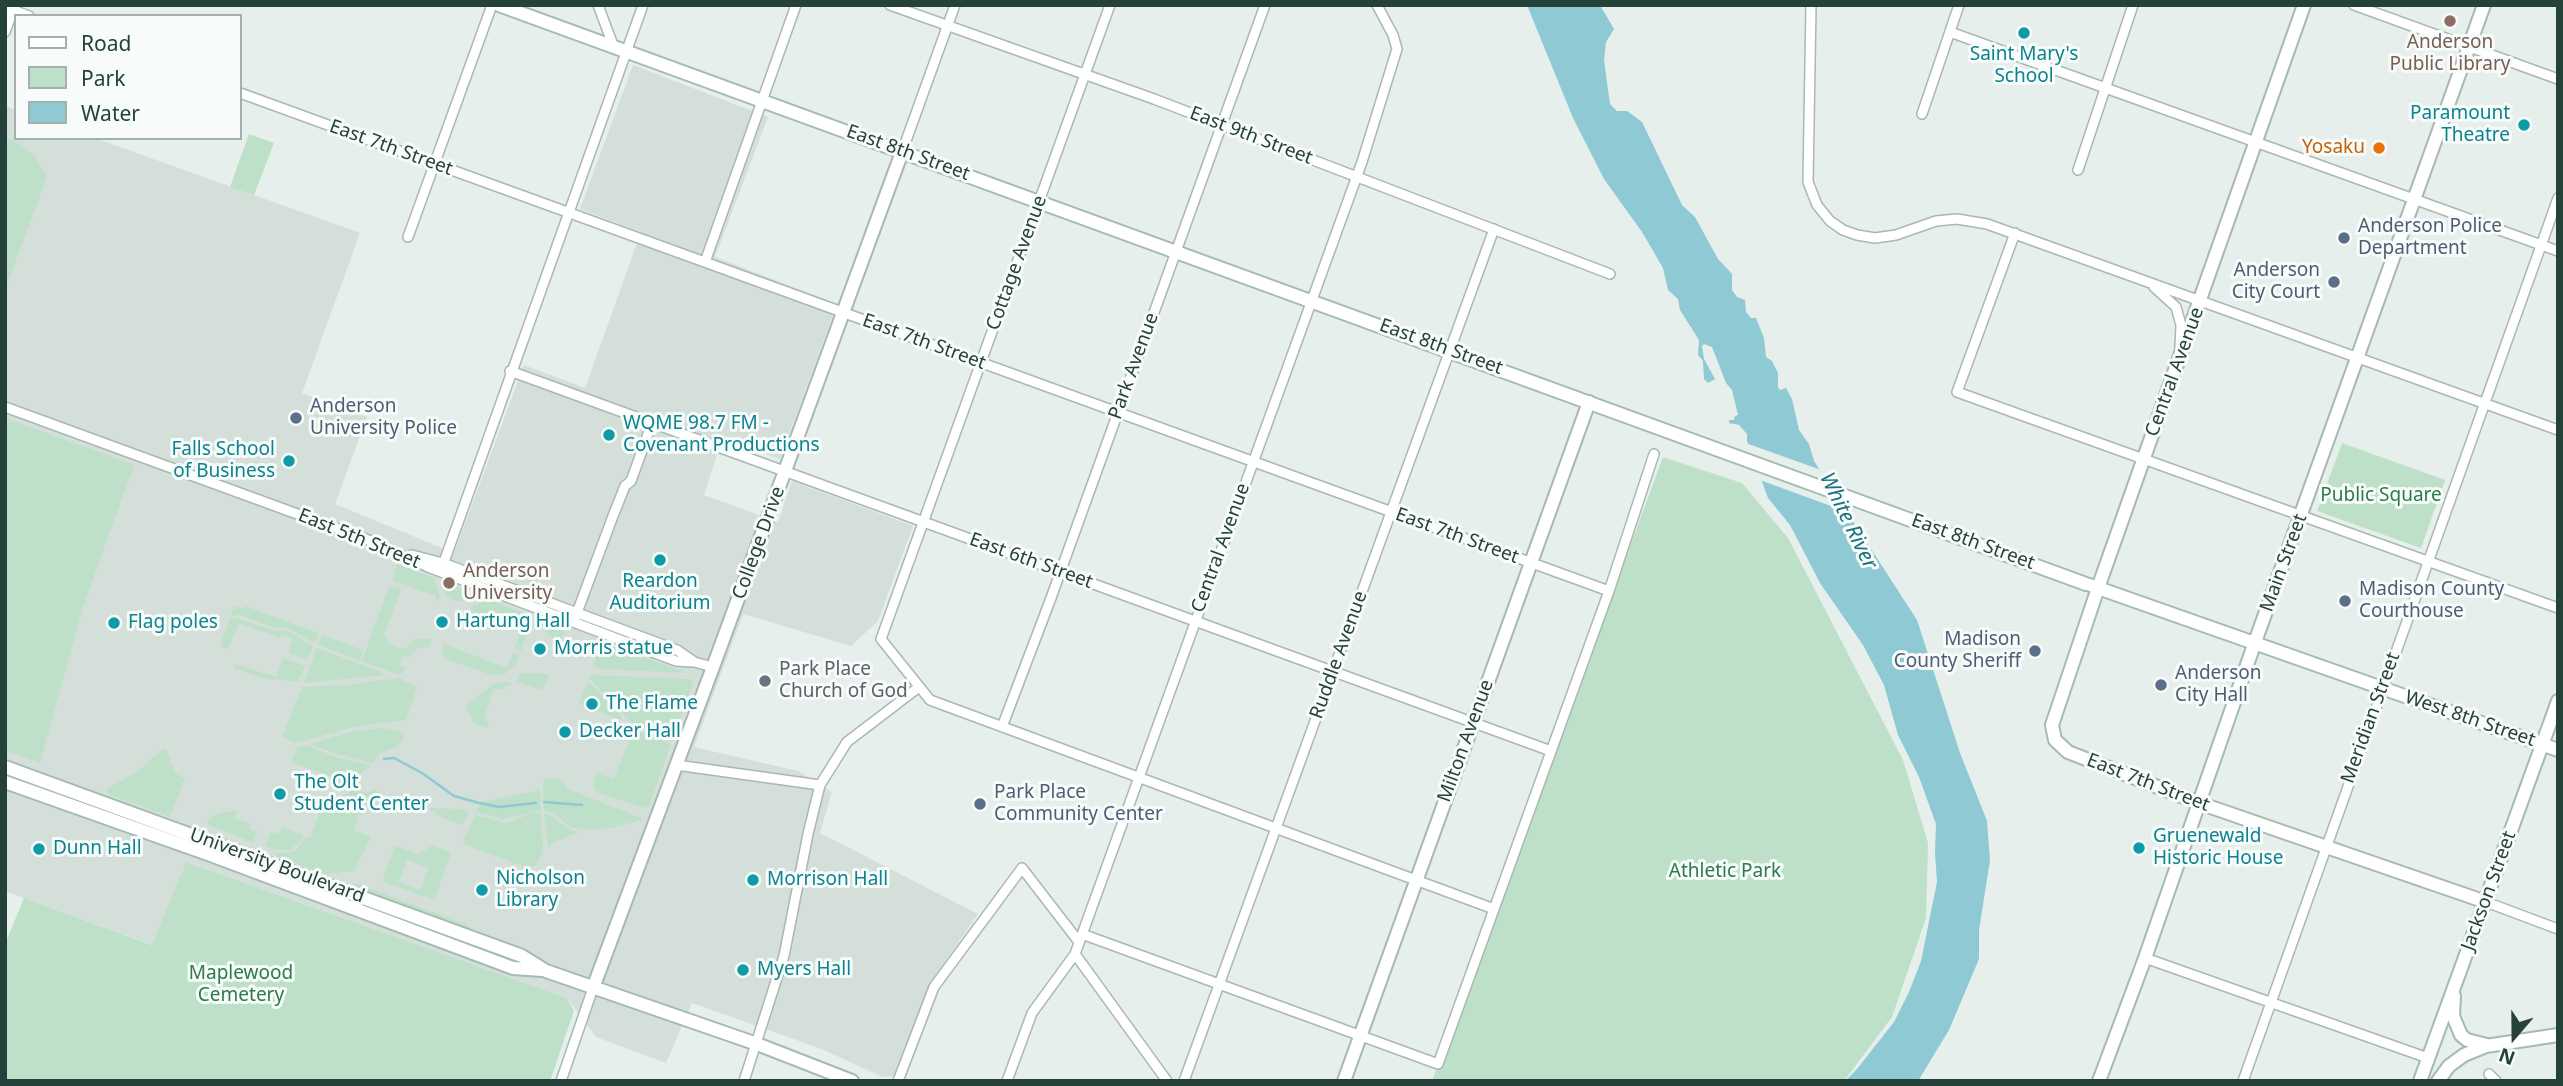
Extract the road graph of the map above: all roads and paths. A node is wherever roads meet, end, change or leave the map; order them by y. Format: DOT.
graph roads {
  1 [pos="492,5"];
  2 [pos="499,5"];
  3 [pos="598,5"];
  4 [pos="643,5"];
  5 [pos="796,5"];
  6 [pos="890,5"];
  7 [pos="955,5"];
  8 [pos="1110,5"];
  9 [pos="1265,5"];
  10 [pos="1377,5"];
  11 [pos="1811,5"];
  12 [pos="1959,5"];
  13 [pos="2133,5"];
  14 [pos="2304,5"];
  15 [pos="2354,5"];
  16 [pos="2484,5"];
  17 [pos="11,7"];
  18 [pos="947,27"];
  19 [pos="5,32"];
  20 [pos="1950,32"];
  21 [pos="612,45"];
  22 [pos="2469,47"];
  23 [pos="627,50"];
  24 [pos="1085,76"];
  25 [pos="2558,79"];
  26 [pos="2106,88"];
  27 [pos="242,94"];
  28 [pos="762,101"];
  29 [pos="1922,114"];
  30 [pos="1221,125"];
  31 [pos="2255,142"];
  32 [pos="902,152"];
  33 [pos="435,163"];
  34 [pos="2078,170"];
  35 [pos="1357,176"];
  36 [pos="2558,198"];
  37 [pos="2415,199"];
  38 [pos="1040,201"];
  39 [pos="568,212"];
  40 [pos="1493,229"];
  41 [pos="2015,233"];
  42 [pos="408,237"];
  43 [pos="2541,245"];
  44 [pos="1176,250"];
  45 [pos="2558,251"];
  46 [pos="705,262"];
  47 [pos="1610,274"];
  48 [pos="2134,277"];
  49 [pos="1312,300"];
  50 [pos="2200,301"];
  51 [pos="843,312"];
  52 [pos="1450,350"];
  53 [pos="2358,358"];
  54 [pos="981,362"];
  55 [pos="2178,363"];
  56 [pos="510,371"];
  57 [pos="1589,402"];
  58 [pos="2484,403"];
  59 [pos="5,407"];
  60 [pos="1117,412"];
  61 [pos="652,423"];
  62 [pos="2558,430"];
  63 [pos="1654,454"];
  64 [pos="2144,459"];
  65 [pos="1253,461"];
  66 [pos="785,471"];
  67 [pos="1391,512"];
  68 [pos="2301,515"];
  69 [pos="923,522"];
  70 [pos="2428,561"];
  71 [pos="444,562"];
  72 [pos="1531,562"];
  73 [pos="1060,572"];
  74 [pos="2092,586"];
  75 [pos="1609,591"];
  76 [pos="2558,608"];
  77 [pos="575,618"];
  78 [pos="1195,621"];
  79 [pos="2255,642"];
  80 [pos="713,667"];
  81 [pos="1333,671"];
  82 [pos="919,687"];
  83 [pos="2382,689"];
  84 [pos="2558,701"];
  85 [pos="1473,722"];
  86 [pos="1002,727"];
  87 [pos="2055,740"];
  88 [pos="2542,745"];
  89 [pos="2558,750"];
  90 [pos="1551,751"];
  91 [pos="676,765"];
  92 [pos="5,766"];
  93 [pos="1140,778"];
  94 [pos="5,782"];
  95 [pos="820,785"];
  96 [pos="2199,803"];
  97 [pos="1276,828"];
  98 [pos="179,837"];
  99 [pos="2325,846"];
  100 [pos="1416,880"];
  101 [pos="2486,902"];
  102 [pos="1494,909"];
  103 [pos="2558,929"];
  104 [pos="1081,938"];
  105 [pos="485,942"];
  106 [pos="1075,954"];
  107 [pos="480,956"];
  108 [pos="2145,958"];
  109 [pos="545,971"];
  110 [pos="1219,984"];
  111 [pos="2455,985"];
  112 [pos="593,988"];
  113 [pos="2269,1002"];
  114 [pos="1360,1035"];
  115 [pos="2558,1035"];
  116 [pos="757,1044"];
  117 [pos="2490,1045"];
  118 [pos="2428,1058"];
  119 [pos="561,1081"];
  120 [pos="744,1081"];
  121 [pos="852,1081"];
  122 [pos="898,1081"];
  123 [pos="1007,1081"];
  124 [pos="1167,1081"];
  125 [pos="1184,1081"];
  126 [pos="1344,1081"];
  127 [pos="2099,1081"];
  128 [pos="2243,1081"];
  129 [pos="2420,1081"];
  130 [pos="2438,1081"];
  1 -- 33 [label="street"];
  2 -- 21 [label="main road, East 8th Street"];
  3 -- 21 [label="street"];
  4 -- 23 [label="street"];
  5 -- 28 [label="street"];
  6 -- 18 [label="street, East 9th Street"];
  7 -- 18 [label="street, College Drive"];
  8 -- 24 [label="street, Cottage Avenue"];
  9 -- 30 [label="street, Park Avenue"];
  10 -- 35 [label="street, Central Avenue"];
  11 -- 41 [label="street"];
  12 -- 20 [label="street"];
  13 -- 26 [label="street"];
  14 -- 31 [label="main road, Central Avenue"];
  15 -- 22 [label="street"];
  16 -- 22 [label="main road, Main Street"];
  17 -- 19 [label="street"];
  18 -- 24 [label="street, East 9th Street"];
  18 -- 32 [label="street, College Drive"];
  20 -- 26 [label="street"];
  20 -- 29 [label="street"];
  21 -- 23 [label="main road, East 8th Street"];
  22 -- 25 [label="street"];
  22 -- 37 [label="main road, Main Street"];
  23 -- 28 [label="main road, East 8th Street"];
  23 -- 39 [label="street"];
  24 -- 30 [label="street, East 9th Street"];
  24 -- 38 [label="street, Cottage Avenue"];
  26 -- 31 [label="street"];
  26 -- 34 [label="street"];
  27 -- 33 [label="street, East 7th Street"];
  28 -- 32 [label="main road, East 8th Street"];
  28 -- 46 [label="street"];
  30 -- 35 [label="street, East 9th Street"];
  30 -- 44 [label="street, Park Avenue"];
  31 -- 37 [label="street"];
  31 -- 50 [label="main road, Central Avenue"];
  32 -- 38 [label="main road, East 8th Street"];
  32 -- 51 [label="main road, College Drive"];
  33 -- 39 [label="street, East 7th Street"];
  33 -- 42 [label="street"];
  35 -- 40 [label="street, East 9th Street"];
  35 -- 49 [label="street, Central Avenue"];
  36 -- 43 [label="street, Meridian Street"];
  37 -- 43 [label="street"];
  37 -- 53 [label="main road, Main Street"];
  38 -- 44 [label="main road, East 8th Street"];
  38 -- 54 [label="street, Cottage Avenue"];
  39 -- 46 [label="street, East 7th Street"];
  39 -- 56 [label="street"];
  40 -- 47 [label="street, East 9th Street"];
  40 -- 52 [label="street, Ruddle Avenue"];
  41 -- 48 [label="street"];
  41 -- 64 [label="street"];
  43 -- 45 [label="street"];
  43 -- 58 [label="street, Meridian Street"];
  44 -- 49 [label="main road, East 8th Street"];
  44 -- 60 [label="street, Park Avenue"];
  46 -- 51 [label="street, East 7th Street"];
  48 -- 50 [label="street"];
  48 -- 55 [label="street"];
  49 -- 52 [label="main road, East 8th Street"];
  49 -- 65 [label="street, Central Avenue"];
  50 -- 53 [label="street"];
  50 -- 55 [label="main road, Central Avenue"];
  51 -- 54 [label="street, East 7th Street"];
  51 -- 66 [label="main road, College Drive"];
  52 -- 57 [label="main road, East 8th Street"];
  52 -- 67 [label="street, Ruddle Avenue"];
  53 -- 58 [label="street"];
  53 -- 68 [label="main road, Main Street"];
  54 -- 60 [label="street, East 7th Street"];
  54 -- 69 [label="street, Cottage Avenue"];
  55 -- 64 [label="main road, Central Avenue"];
  56 -- 61 [label="street, East 6th Street"];
  56 -- 71 [label="street"];
  57 -- 72 [label="main road, Milton Avenue"];
  57 -- 74 [label="main road, East 8th Street"];
  58 -- 62 [label="street"];
  58 -- 70 [label="street, Meridian Street"];
  59 -- 77 [label="street, East 5th Street"];
  60 -- 65 [label="street, East 7th Street"];
  60 -- 73 [label="street, Park Avenue"];
  61 -- 66 [label="street, East 6th Street"];
  61 -- 77 [label="street"];
  63 -- 75 [label="street"];
  64 -- 68 [label="street"];
  64 -- 74 [label="main road, Central Avenue"];
  65 -- 67 [label="street, East 7th Street"];
  65 -- 78 [label="street, Central Avenue"];
  66 -- 69 [label="street, East 6th Street"];
  66 -- 80 [label="main road, College Drive"];
  67 -- 72 [label="street, East 7th Street"];
  67 -- 81 [label="street, Ruddle Avenue"];
  68 -- 70 [label="street"];
  68 -- 79 [label="main road, Main Street"];
  69 -- 73 [label="street, East 6th Street"];
  69 -- 82 [label="street, Cottage Avenue"];
  70 -- 76 [label="street"];
  70 -- 83 [label="street, Meridian Street"];
  72 -- 75 [label="street, East 7th Street"];
  72 -- 85 [label="main road, Milton Avenue"];
  73 -- 78 [label="street, East 6th Street"];
  73 -- 86 [label="street, Park Avenue"];
  74 -- 79 [label="main road, East 8th Street"];
  74 -- 87 [label="main road, Central Avenue"];
  75 -- 90 [label="street"];
  77 -- 80 [label="street, East 5th Street"];
  78 -- 81 [label="street, East 6th Street"];
  78 -- 93 [label="street, Central Avenue"];
  79 -- 83 [label="main road, East 8th Street"];
  79 -- 96 [label="main road, Main Street"];
  80 -- 91 [label="main road, College Drive"];
  81 -- 85 [label="street, East 6th Street"];
  81 -- 97 [label="street, Ruddle Avenue"];
  82 -- 86 [label="street"];
  82 -- 95 [label="street"];
  83 -- 88 [label="main road, West 8th Street"];
  83 -- 99 [label="street, Meridian Street"];
  84 -- 88 [label="main road, Jackson Street"];
  85 -- 90 [label="street, East 6th Street"];
  85 -- 100 [label="main road, Milton Avenue"];
  86 -- 93 [label="street"];
  87 -- 96 [label="main road, East 7th Street"];
  88 -- 89 [label="main road, West 8th Street"];
  88 -- 101 [label="main road, Jackson Street"];
  90 -- 102 [label="street"];
  91 -- 95 [label="street"];
  91 -- 112 [label="main road, College Drive"];
  92 -- 98 [label="main road, University Boulevard"];
  93 -- 97 [label="street"];
  93 -- 104 [label="street, Central Avenue"];
  94 -- 98 [label="main road, University Boulevard"];
  95 -- 116 [label="street"];
  96 -- 99 [label="main road, East 7th Street"];
  96 -- 108 [label="main road, Main Street"];
  97 -- 100 [label="street"];
  97 -- 110 [label="street, Ruddle Avenue"];
  98 -- 105 [label="main road, University Boulevard"];
  98 -- 107 [label="main road, University Boulevard"];
  99 -- 101 [label="main road, East 7th Street"];
  99 -- 113 [label="street, Meridian Street"];
  100 -- 102 [label="street"];
  100 -- 114 [label="main road, Milton Avenue"];
  101 -- 103 [label="street"];
  101 -- 111 [label="main road, Jackson Street"];
  102 -- 114 [label="street"];
  104 -- 106 [label="street, Central Avenue"];
  104 -- 110 [label="street"];
  104 -- 122 [label="street"];
  105 -- 107 [label="street"];
  105 -- 109 [label="main road, University Boulevard"];
  106 -- 123 [label="street, Central Avenue"];
  106 -- 124 [label="street"];
  107 -- 109 [label="main road, University Boulevard"];
  108 -- 113 [label="street"];
  108 -- 127 [label="main road, Main Street"];
  109 -- 112 [label="main road, University Boulevard"];
  110 -- 114 [label="street"];
  110 -- 125 [label="street, Ruddle Avenue"];
  111 -- 117 [label="main road"];
  111 -- 118 [label="main road, Jackson Street"];
  112 -- 116 [label="main road, University Boulevard"];
  112 -- 119 [label="street, College Drive"];
  113 -- 118 [label="street"];
  113 -- 128 [label="street, Meridian Street"];
  114 -- 126 [label="main road, Milton Avenue"];
  115 -- 117 [label="main road"];
  116 -- 120 [label="street"];
  116 -- 121 [label="main road, University Boulevard"];
  117 -- 130 [label="main road"];
  118 -- 129 [label="main road, Jackson Street"];
}
